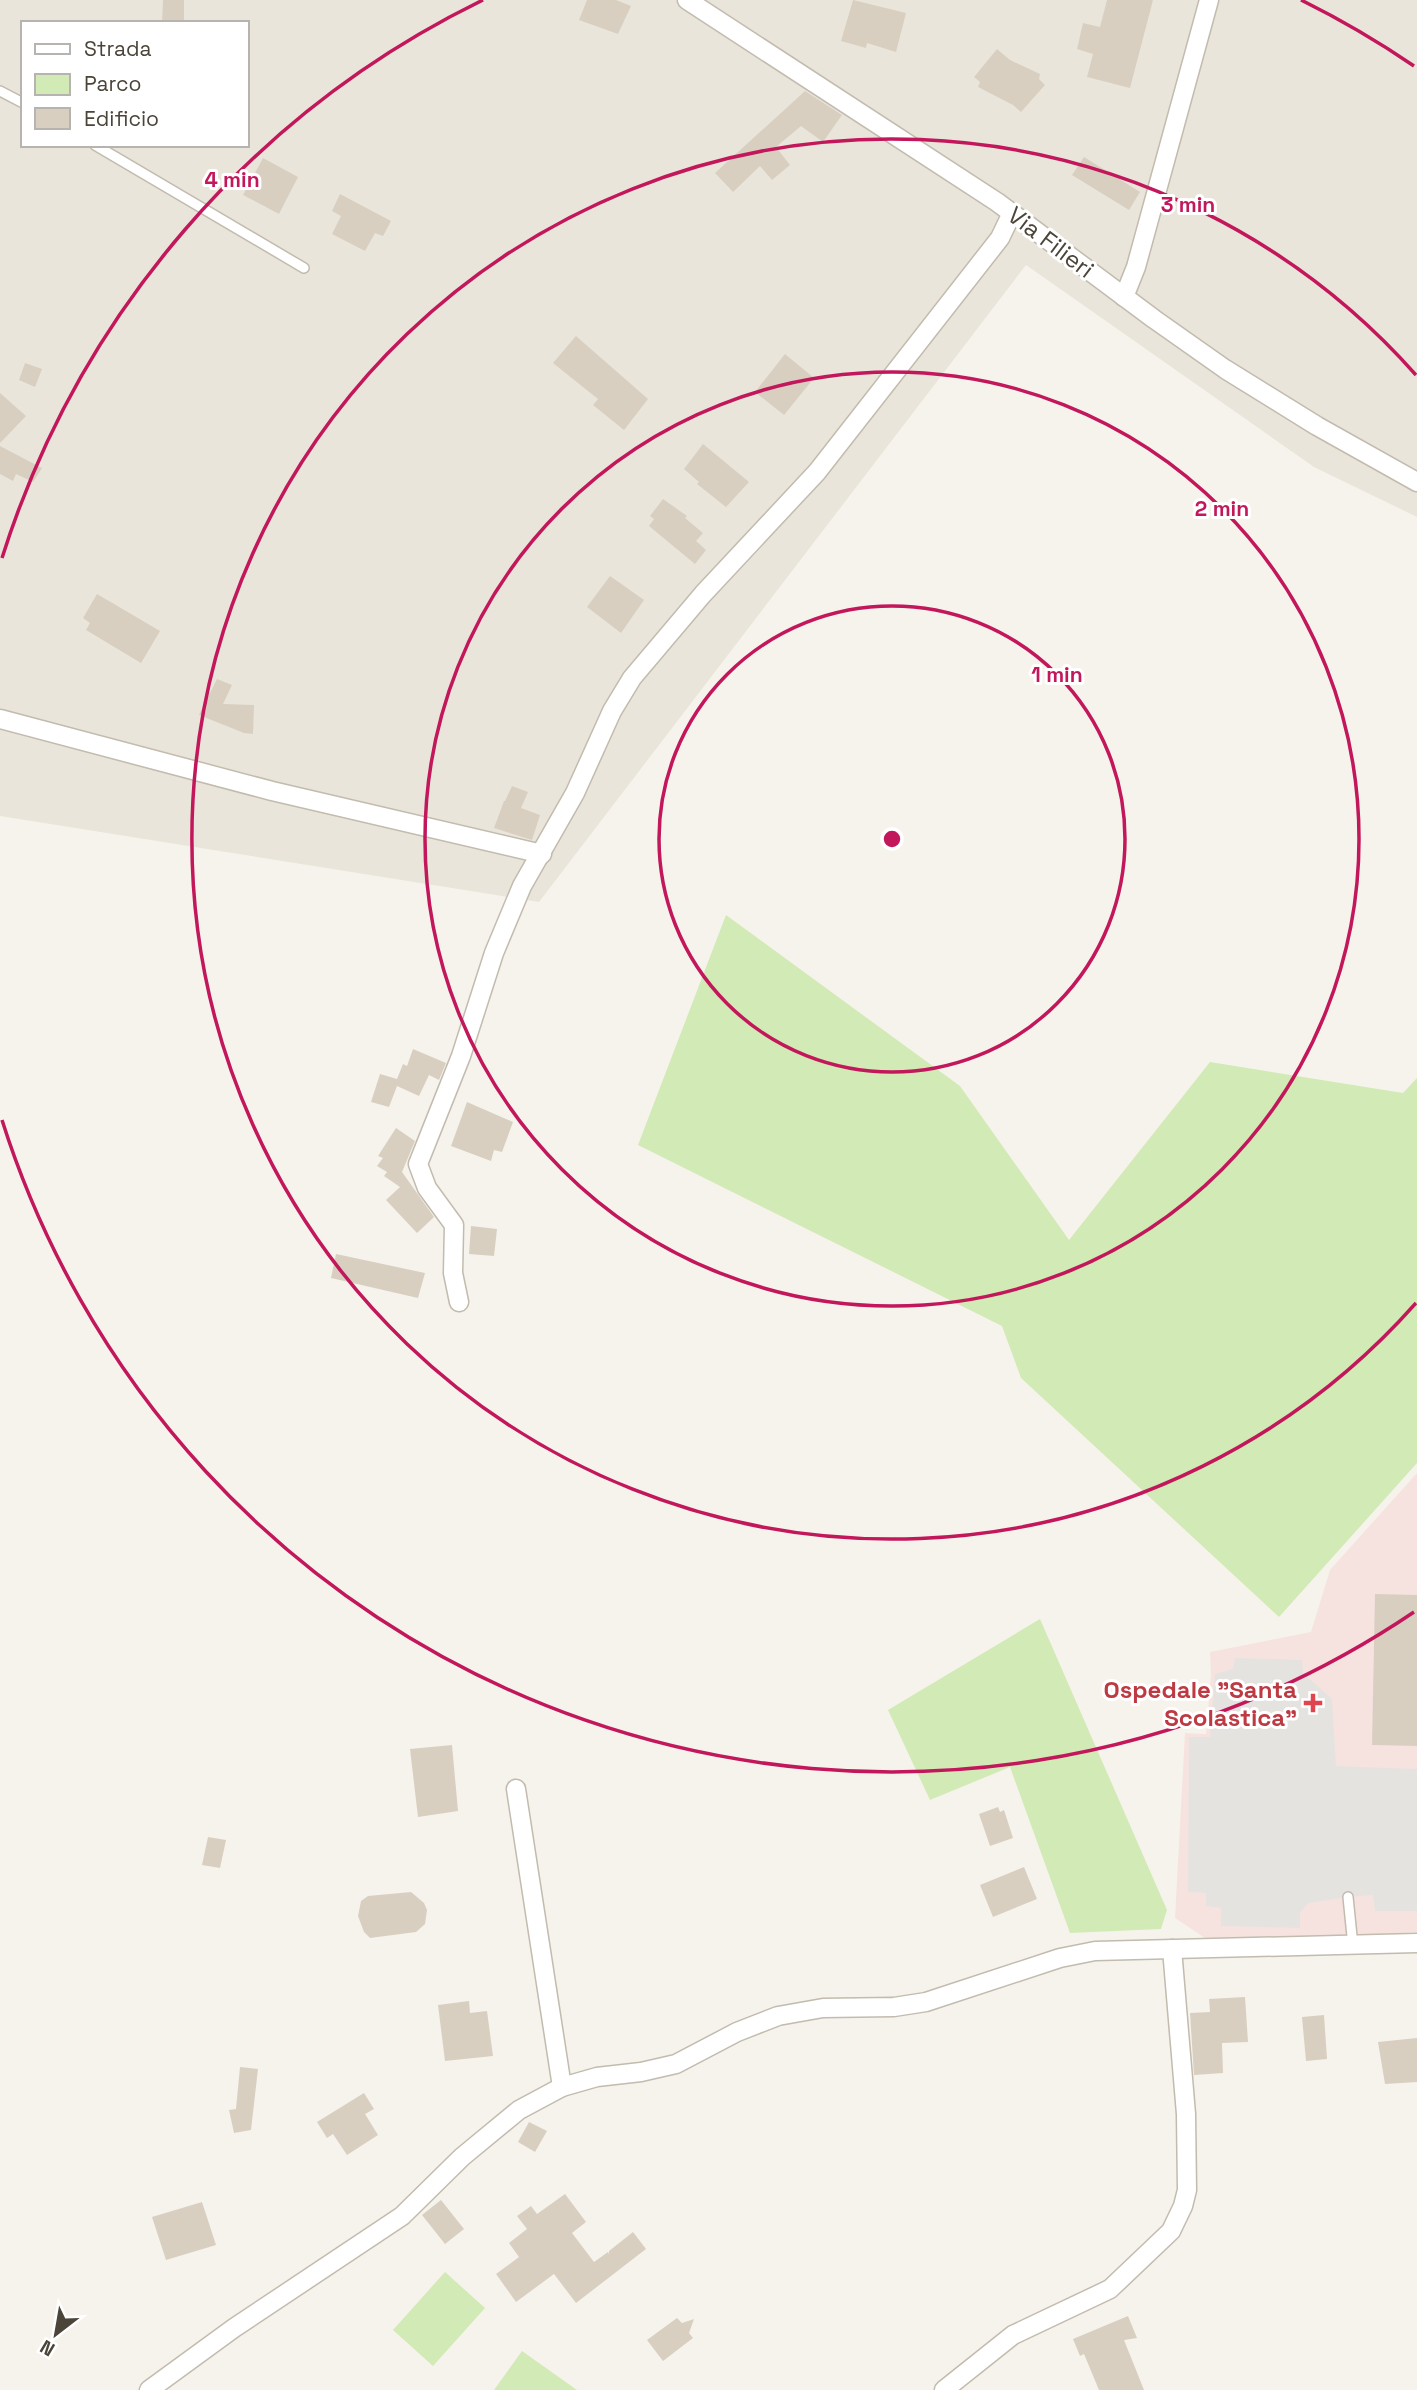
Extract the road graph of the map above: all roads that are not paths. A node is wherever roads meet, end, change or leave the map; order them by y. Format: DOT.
graph roads {
  1 [pos="687,0"];
  2 [pos="1209,0"];
  3 [pos="0,91"];
  4 [pos="21,102"];
  5 [pos="98,147"];
  6 [pos="1012,213"];
  7 [pos="304,268"];
  8 [pos="1124,297"];
  9 [pos="1417,482"];
  10 [pos="0,719"];
  11 [pos="542,854"];
  12 [pos="458,1302"];
  13 [pos="516,1789"];
  14 [pos="1348,1897"];
  15 [pos="1417,1943"];
  16 [pos="1353,1946"];
  17 [pos="1172,1949"];
  18 [pos="562,2087"];
  19 [pos="149,2390"];
  20 [pos="944,2390"];
  1 -- 6 [label="street, Via Filieri"];
  2 -- 8 [label="street"];
  3 -- 4 [label="lane"];
  5 -- 7 [label="lane"];
  6 -- 8 [label="street, Via Filieri"];
  6 -- 11 [label="street"];
  8 -- 9 [label="street, Via Filieri"];
  10 -- 11 [label="street"];
  11 -- 12 [label="street"];
  13 -- 18 [label="street"];
  14 -- 16 [label="lane"];
  15 -- 16 [label="street"];
  16 -- 17 [label="street"];
  17 -- 18 [label="street"];
  17 -- 20 [label="street"];
  18 -- 19 [label="street"];
}
